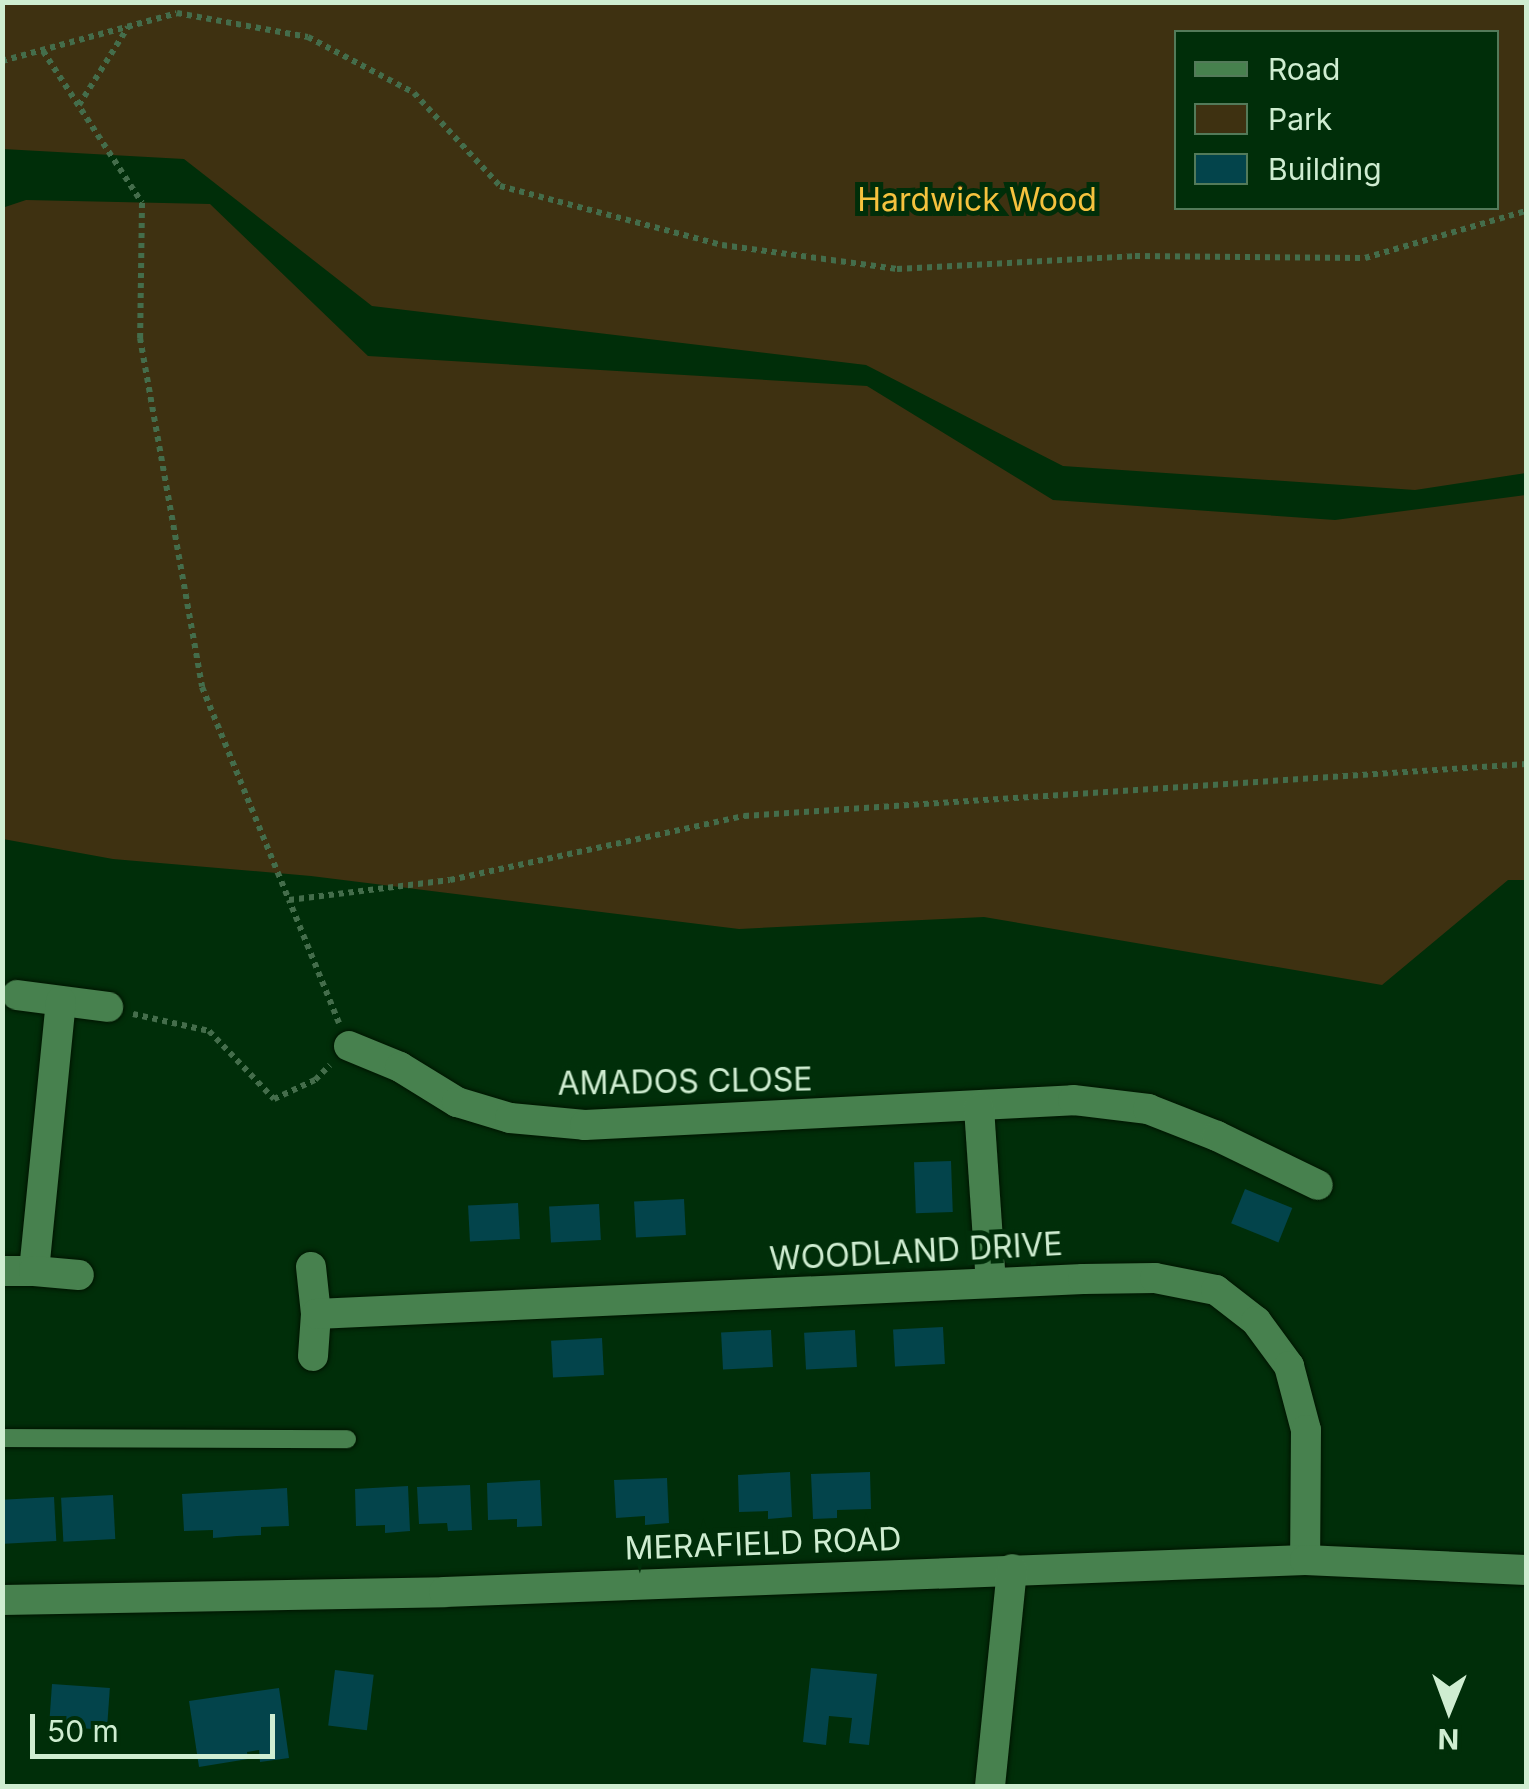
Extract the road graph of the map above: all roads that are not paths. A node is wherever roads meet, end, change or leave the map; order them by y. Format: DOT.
graph roads {
  1 [pos="18,995"];
  2 [pos="62,1001"];
  3 [pos="108,1007"];
  4 [pos="349,1046"];
  5 [pos="979,1108"];
  6 [pos="1318,1185"];
  7 [pos="310,1268"];
  8 [pos="2,1271"];
  9 [pos="34,1271"];
  10 [pos="79,1275"];
  11 [pos="990,1283"];
  12 [pos="316,1314"];
  13 [pos="314,1356"];
  14 [pos="2,1438"];
  15 [pos="348,1438"];
  16 [pos="1305,1560"];
  17 [pos="1012,1569"];
  18 [pos="1526,1570"];
  19 [pos="2,1600"];
  20 [pos="990,1786"];
  1 -- 2 [label="street"];
  2 -- 3 [label="street"];
  2 -- 9 [label="street"];
  4 -- 5 [label="street, AMADOS CLOSE"];
  5 -- 6 [label="street, AMADOS CLOSE"];
  5 -- 11 [label="street"];
  7 -- 12 [label="street"];
  8 -- 9 [label="street"];
  9 -- 10 [label="street"];
  11 -- 12 [label="street, WOODLAND DRIVE"];
  11 -- 16 [label="street, WOODLAND DRIVE"];
  12 -- 13 [label="street"];
  14 -- 15 [label="lane"];
  16 -- 17 [label="street, MERAFIELD ROAD"];
  16 -- 18 [label="street, MERAFIELD ROAD"];
  17 -- 19 [label="street, MERAFIELD ROAD"];
  17 -- 20 [label="street"];
}
